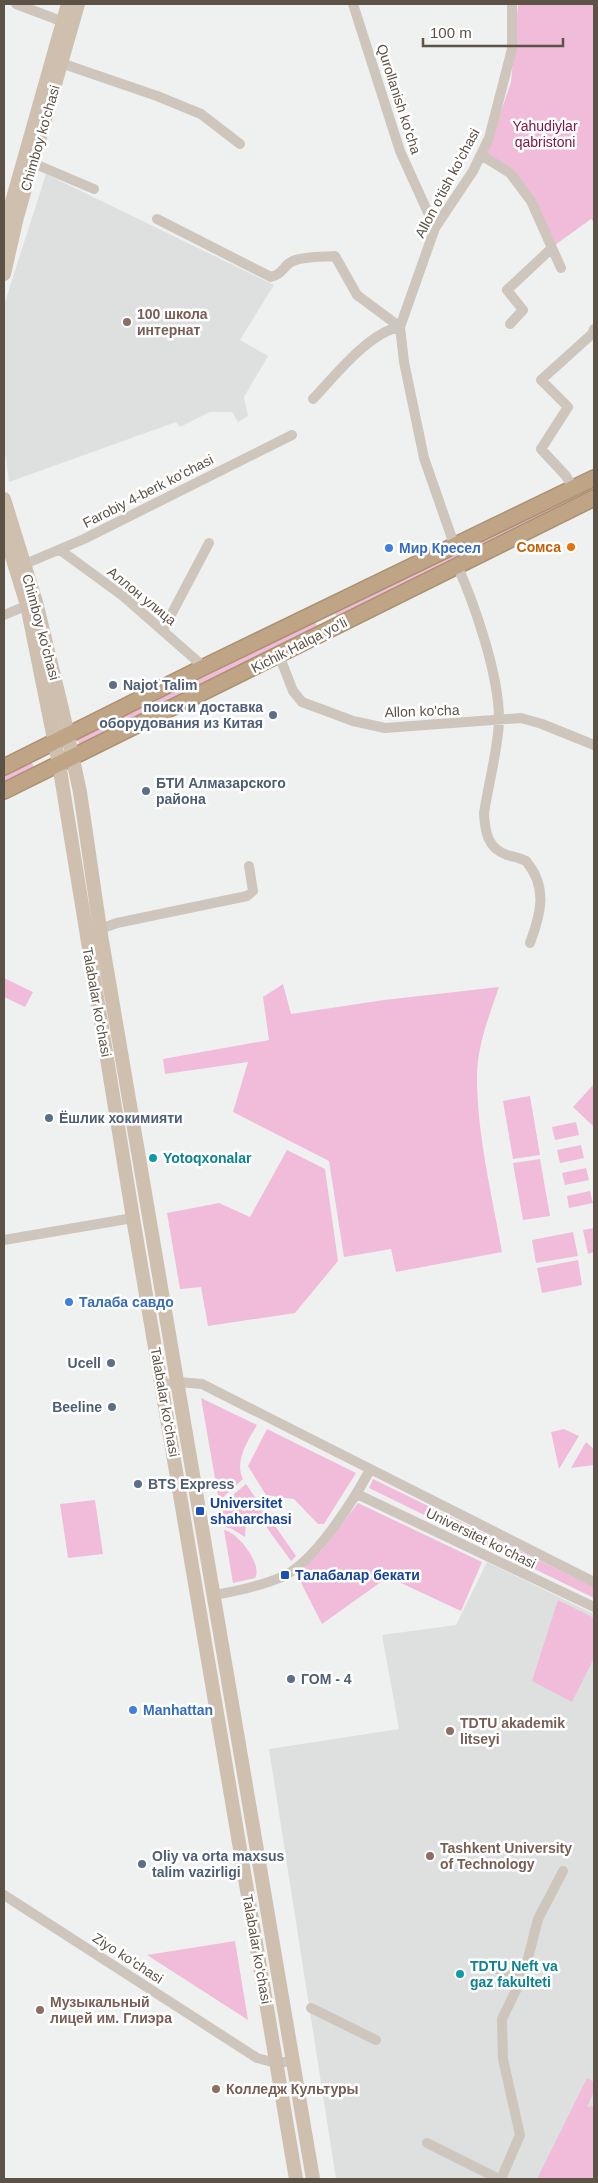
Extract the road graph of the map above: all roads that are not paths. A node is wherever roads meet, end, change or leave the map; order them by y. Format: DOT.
graph roads {
  1 [pos="16,4"];
  2 [pos="68,4"];
  3 [pos="78,4"];
  4 [pos="353,4"];
  5 [pos="512,4"];
  6 [pos="68,23"];
  7 [pos="61,63"];
  8 [pos="240,144"];
  9 [pos="480,155"];
  10 [pos="28,161"];
  11 [pos="94,189"];
  12 [pos="157,219"];
  13 [pos="435,228"];
  14 [pos="4,230"];
  15 [pos="552,248"];
  16 [pos="561,268"];
  17 [pos="4,274"];
  18 [pos="510,324"];
  19 [pos="400,327"];
  20 [pos="594,329"];
  21 [pos="313,399"];
  22 [pos="292,435"];
  23 [pos="594,478"];
  24 [pos="573,488"];
  25 [pos="594,498"];
  26 [pos="4,499"];
  27 [pos="4,530"];
  28 [pos="209,543"];
  29 [pos="455,547"];
  30 [pos="60,550"];
  31 [pos="457,565"];
  32 [pos="19,566"];
  33 [pos="31,604"];
  34 [pos="322,609"];
  35 [pos="4,615"];
  36 [pos="332,628"];
  37 [pos="163,630"];
  38 [pos="279,655"];
  39 [pos="204,667"];
  40 [pos="499,721"];
  41 [pos="62,739"];
  42 [pos="594,745"];
  43 [pos="73,757"];
  44 [pos="60,764"];
  45 [pos="4,767"];
  46 [pos="4,791"];
  47 [pos="249,866"];
  48 [pos="100,929"];
  49 [pos="85,932"];
  50 [pos="530,943"];
  51 [pos="126,1081"];
  52 [pos="111,1084"];
  53 [pos="133,1218"];
  54 [pos="4,1240"];
  55 [pos="178,1382"];
  56 [pos="162,1385"];
  57 [pos="370,1470"];
  58 [pos="357,1494"];
  59 [pos="594,1582"];
  60 [pos="214,1595"];
  61 [pos="594,1607"];
  62 [pos="236,1726"];
  63 [pos="220,1729"];
  64 [pos="563,1871"];
  65 [pos="4,1895"];
  66 [pos="490,1965"];
  67 [pos="521,1981"];
  68 [pos="310,2008"];
  69 [pos="376,2040"];
  70 [pos="292,2061"];
  71 [pos="276,2062"];
  72 [pos="427,2143"];
  73 [pos="296,2179"];
  74 [pos="313,2179"];
  75 [pos="500,2179"];
  1 -- 6 [label="street"];
  2 -- 6 [label="main road, Chimboy ko'chasi"];
  3 -- 6 [label="main road, Chimboy ko'chasi"];
  4 -- 13 [label="street, Qurollanish ko'cha"];
  5 -- 9 [label="street, Allon o'tish ko'chasi"];
  6 -- 7 [label="main road, Chimboy ko'chasi"];
  6 -- 10 [label="main road, Chimboy ko'chasi"];
  7 -- 8 [label="street"];
  7 -- 10 [label="main road, Chimboy ko'chasi"];
  9 -- 13 [label="street, Allon o'tish ko'chasi"];
  9 -- 15 [label="street"];
  10 -- 11 [label="street"];
  10 -- 14 [label="main road, Chimboy ko'chasi"];
  10 -- 17 [label="main road, Chimboy ko'chasi"];
  12 -- 19 [label="street"];
  13 -- 19 [label="street, Allon o'tish ko'chasi"];
  15 -- 16 [label="street"];
  15 -- 18 [label="street"];
  19 -- 21 [label="street"];
  19 -- 29 [label="street, Allon o'tish ko'chasi"];
  20 -- 24 [label="street"];
  22 -- 30 [label="street, Farobiy 4-berk ko'chasi"];
  23 -- 24 [label="highway, Kichik Halqa yo'li"];
  24 -- 29 [label="highway, Kichik Halqa yo'li"];
  25 -- 31 [label="highway, Kichik Halqa yo'li"];
  26 -- 32 [label="main road, Chimboy ko'chasi"];
  27 -- 32 [label="main road, Chimboy ko'chasi"];
  28 -- 37 [label="street"];
  29 -- 34 [label="highway, Kichik Halqa yo'li"];
  30 -- 32 [label="street, Farobiy 4-berk ko'chasi"];
  30 -- 37 [label="street, Аллон улица"];
  31 -- 36 [label="highway, Kichik Halqa yo'li"];
  31 -- 40 [label="street"];
  32 -- 33 [label="main road, Chimboy ko'chasi"];
  33 -- 35 [label="street"];
  33 -- 41 [label="main road, Chimboy ko'chasi"];
  34 -- 36 [label="highway"];
  34 -- 39 [label="highway, Kichik Halqa yo'li"];
  36 -- 38 [label="highway, Kichik Halqa yo'li"];
  37 -- 39 [label="street, Аллон улица"];
  38 -- 40 [label="street, Allon ko'cha"];
  38 -- 43 [label="highway, Kichik Halqa yo'li"];
  39 -- 41 [label="highway, Kichik Halqa yo'li"];
  40 -- 42 [label="street, Allon ko'cha"];
  40 -- 50 [label="street"];
  41 -- 43 [label="main road, Chimboy ko'chasi"];
  41 -- 44 [label="main road, Talabalar ko'chasi"];
  41 -- 45 [label="highway, Kichik Halqa yo'li"];
  43 -- 44 [label="highway, Kichik Halqa yo'li"];
  43 -- 48 [label="main road, Talabalar ko'chasi"];
  44 -- 46 [label="highway, Kichik Halqa yo'li"];
  44 -- 49 [label="main road, Talabalar ko'chasi"];
  47 -- 48 [label="street"];
  48 -- 49 [label="main road"];
  48 -- 51 [label="main road, Talabalar ko'chasi"];
  49 -- 52 [label="main road, Talabalar ko'chasi"];
  51 -- 52 [label="main road"];
  51 -- 55 [label="main road, Talabalar ko'chasi"];
  52 -- 53 [label="main road, Talabalar ko'chasi"];
  53 -- 54 [label="street"];
  53 -- 56 [label="main road, Talabalar ko'chasi"];
  55 -- 56 [label="street, Universitet ko'chasi"];
  55 -- 57 [label="street, Universitet ko'chasi"];
  55 -- 60 [label="main road, Talabalar ko'chasi"];
  56 -- 63 [label="main road, Talabalar ko'chasi"];
  57 -- 58 [label="street"];
  57 -- 59 [label="street, Universitet ko'chasi"];
  58 -- 60 [label="street"];
  58 -- 61 [label="street, Universitet ko'chasi"];
  60 -- 62 [label="main road, Talabalar ko'chasi"];
  62 -- 63 [label="main road"];
  62 -- 70 [label="main road, Talabalar ko'chasi"];
  63 -- 71 [label="main road, Talabalar ko'chasi"];
  64 -- 67 [label="street"];
  65 -- 71 [label="street, Ziyo ko'chasi"];
  66 -- 67 [label="street"];
  67 -- 75 [label="street"];
  68 -- 69 [label="street"];
  70 -- 71 [label="street, Ziyo ko'chasi"];
  70 -- 74 [label="main road, Talabalar ko'chasi"];
  71 -- 73 [label="main road, Talabalar ko'chasi"];
  72 -- 75 [label="street"];
}
